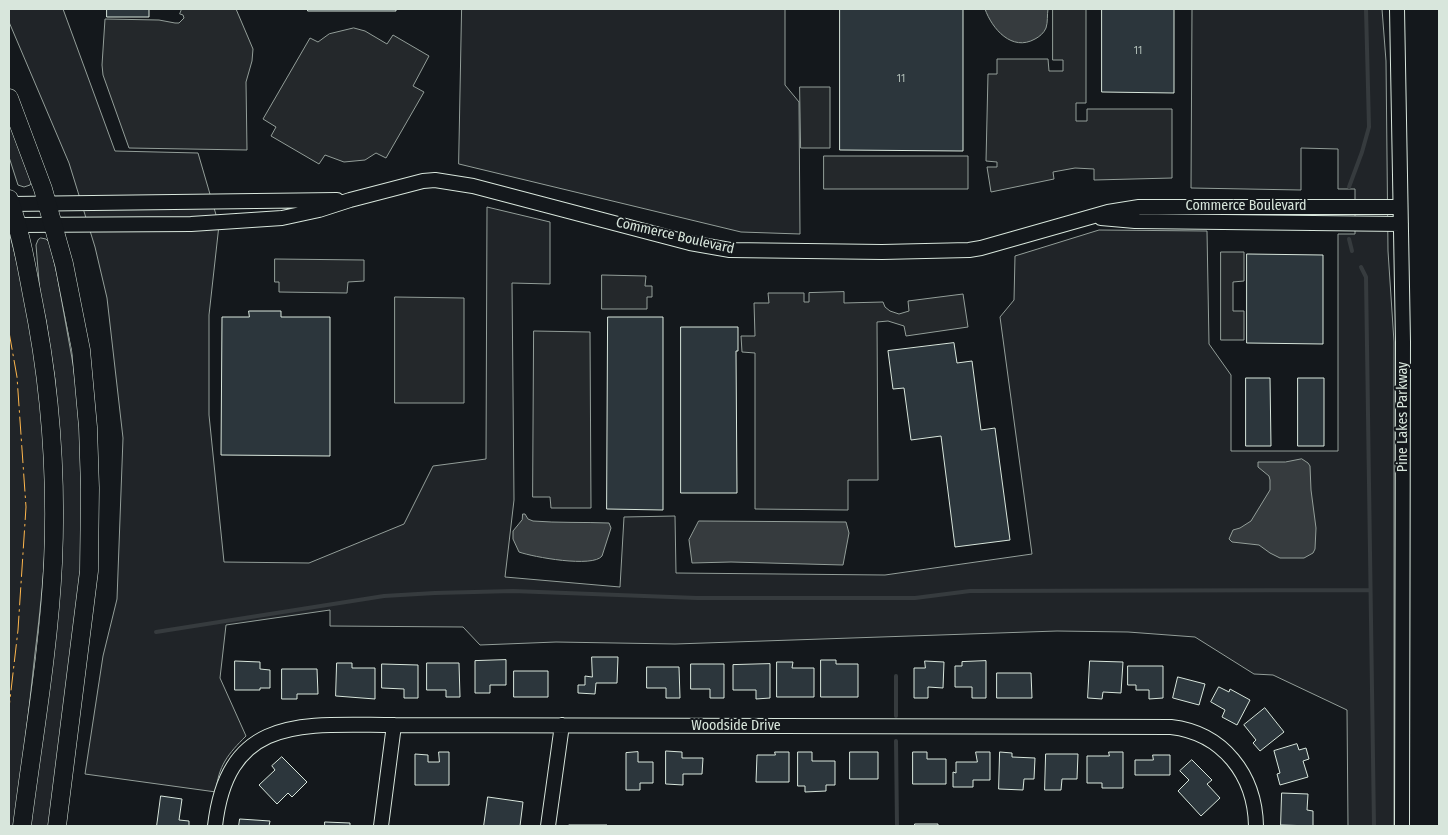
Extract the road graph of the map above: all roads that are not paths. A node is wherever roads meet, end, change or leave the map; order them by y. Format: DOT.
graph roads {
  1 [pos="1397,9"];
  2 [pos="9,98"];
  3 [pos="350,200"];
  4 [pos="10,202"];
  5 [pos="47,203"];
  6 [pos="1400,207"];
  7 [pos="1093,217"];
  8 [pos="54,224"];
  9 [pos="1400,224"];
  10 [pos="17,225"];
  11 [pos="394,725"];
  12 [pos="562,725"];
  13 [pos="22,826"];
  14 [pos="57,826"];
  15 [pos="215,826"];
  16 [pos="381,826"];
  17 [pos="548,826"];
  18 [pos="1256,826"];
  19 [pos="1402,826"];
  1 -- 6 [label="street, Pine Lakes Parkway"];
  2 -- 5 [label="main road"];
  3 -- 5 [label="street"];
  3 -- 7 [label="street, Commerce Boulevard"];
  3 -- 8 [label="street"];
  4 -- 5 [label="street"];
  4 -- 10 [label="main road"];
  5 -- 8 [label="main road"];
  6 -- 7 [label="street, Commerce Boulevard"];
  6 -- 9 [label="street, Pine Lakes Parkway"];
  7 -- 9 [label="street, Commerce Boulevard"];
  8 -- 10 [label="street"];
  8 -- 14 [label="main road"];
  9 -- 19 [label="street, Pine Lakes Parkway"];
  10 -- 13 [label="main road"];
  11 -- 12 [label="street, Woodside Drive"];
  11 -- 15 [label="street, Woodside Drive"];
  11 -- 16 [label="street"];
  12 -- 17 [label="street"];
  12 -- 18 [label="street, Woodside Drive"];
}
